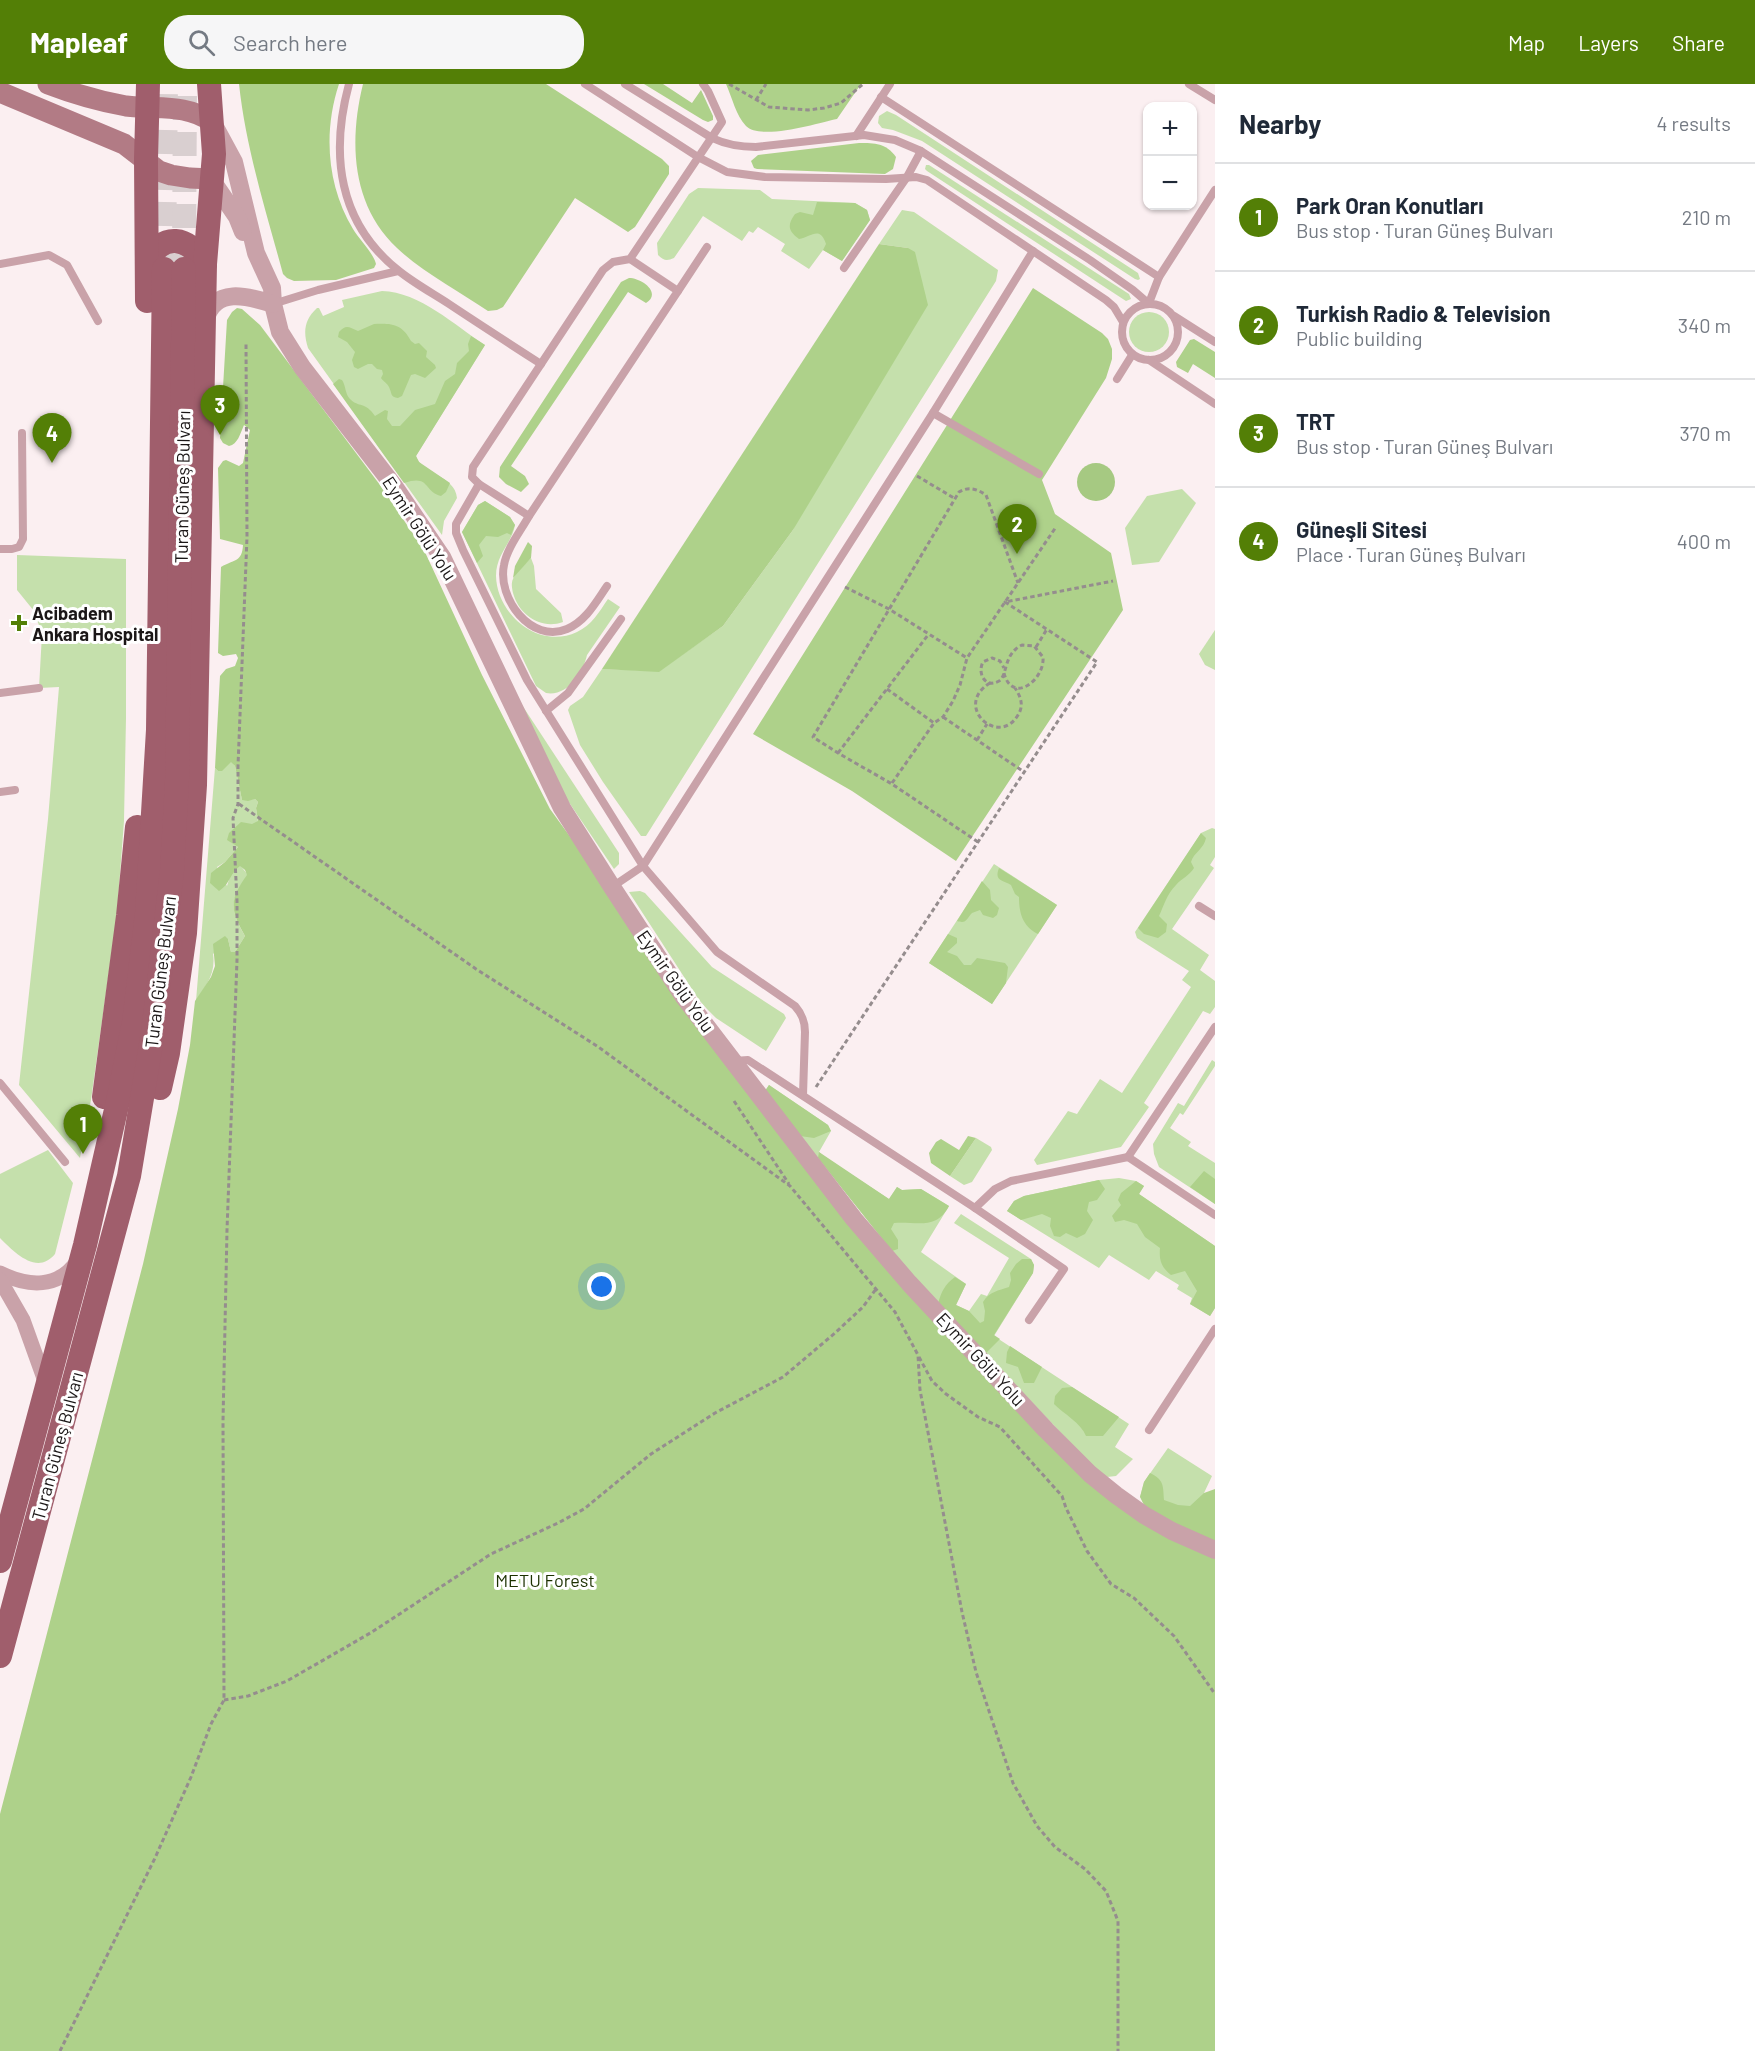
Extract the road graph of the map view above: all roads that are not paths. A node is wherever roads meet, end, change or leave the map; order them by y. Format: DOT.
graph roads {
  1 [pos="48,84"];
  2 [pos="148,84"];
  3 [pos="209,84"];
  4 [pos="350,84"];
  5 [pos="585,84"];
  6 [pos="625,84"];
  7 [pos="703,84"];
  8 [pos="890,84"];
  9 [pos="1189,84"];
  10 [pos="0,92"];
  11 [pos="881,98"];
  12 [pos="1215,100"];
  13 [pos="147,108"];
  14 [pos="212,122"];
  15 [pos="856,136"];
  16 [pos="712,138"];
  17 [pos="921,151"];
  18 [pos="698,157"];
  19 [pos="146,159"];
  20 [pos="907,177"];
  21 [pos="212,179"];
  22 [pos="1215,190"];
  23 [pos="707,247"];
  24 [pos="1033,251"];
  25 [pos="630,259"];
  26 [pos="0,264"];
  27 [pos="175,266"];
  28 [pos="844,268"];
  29 [pos="398,271"];
  30 [pos="1159,277"];
  31 [pos="678,291"];
  32 [pos="1148,303"];
  33 [pos="273,304"];
  34 [pos="1173,316"];
  35 [pos="98,321"];
  36 [pos="1123,322"];
  37 [pos="203,326"];
  38 [pos="1215,342"];
  39 [pos="1132,355"];
  40 [pos="1149,360"];
  41 [pos="541,364"];
  42 [pos="1117,379"];
  43 [pos="1215,404"];
  44 [pos="933,413"];
  45 [pos="22,433"];
  46 [pos="1039,474"];
  47 [pos="479,484"];
  48 [pos="530,516"];
  49 [pos="0,549"];
  50 [pos="607,586"];
  51 [pos="621,619"];
  52 [pos="39,688"];
  53 [pos="0,693"];
  54 [pos="546,711"];
  55 [pos="15,790"];
  56 [pos="0,792"];
  57 [pos="643,866"];
  58 [pos="612,887"];
  59 [pos="1199,906"];
  60 [pos="1215,916"];
  61 [pos="1215,1027"];
  62 [pos="733,1061"];
  63 [pos="0,1083"];
  64 [pos="806,1096"];
  65 [pos="1128,1157"];
  66 [pos="65,1162"];
  67 [pos="129,1176"];
  68 [pos="975,1208"];
  69 [pos="1215,1215"];
  70 [pos="84,1250"];
  71 [pos="0,1273"];
  72 [pos="0,1280"];
  73 [pos="1029,1320"];
  74 [pos="1215,1329"];
  75 [pos="46,1387"];
  76 [pos="1149,1430"];
  77 [pos="1215,1550"];
  78 [pos="0,1561"];
  79 [pos="0,1656"];
  1 -- 13 [label="main road"];
  2 -- 13 [label="main road"];
  3 -- 14 [label="main road"];
  4 -- 29 [label="lane"];
  5 -- 18 [label="lane"];
  6 -- 16 [label="lane"];
  7 -- 16 [label="lane"];
  8 -- 11 [label="lane"];
  9 -- 12 [label="lane"];
  10 -- 19 [label="main road"];
  11 -- 15 [label="lane"];
  11 -- 30 [label="lane"];
  13 -- 14 [label="main road"];
  13 -- 19 [label="main road"];
  14 -- 21 [label="main road"];
  14 -- 33 [label="street, Eymir Gölü Yolu"];
  15 -- 16 [label="lane"];
  15 -- 17 [label="lane"];
  16 -- 18 [label="lane"];
  17 -- 20 [label="lane"];
  17 -- 32 [label="lane"];
  18 -- 20 [label="lane"];
  18 -- 25 [label="lane"];
  19 -- 21 [label="main road"];
  19 -- 27 [label="main road"];
  20 -- 24 [label="lane"];
  20 -- 28 [label="lane"];
  21 -- 27 [label="main road"];
  21 -- 33 [label="street"];
  22 -- 30 [label="lane"];
  23 -- 31 [label="lane"];
  24 -- 36 [label="lane"];
  24 -- 44 [label="lane"];
  25 -- 31 [label="lane"];
  25 -- 41 [label="lane"];
  26 -- 35 [label="lane"];
  27 -- 37 [label="main road"];
  27 -- 67 [label="main road, Turan Güneş Bulvarı"];
  27 -- 70 [label="main road, Turan Güneş Bulvarı"];
  29 -- 33 [label="lane"];
  29 -- 41 [label="lane"];
  30 -- 32 [label="lane"];
  31 -- 48 [label="lane"];
  32 -- 34 [label="lane"];
  32 -- 36 [label="lane"];
  33 -- 37 [label="street"];
  33 -- 58 [label="street, Eymir Gölü Yolu"];
  34 -- 38 [label="lane"];
  34 -- 40 [label="lane"];
  36 -- 39 [label="lane"];
  37 -- 67 [label="main road"];
  39 -- 40 [label="lane"];
  39 -- 42 [label="lane"];
  40 -- 43 [label="lane"];
  41 -- 47 [label="lane"];
  44 -- 46 [label="lane"];
  44 -- 57 [label="lane"];
  45 -- 49 [label="lane"];
  47 -- 48 [label="lane"];
  47 -- 54 [label="lane"];
  48 -- 50 [label="lane"];
  51 -- 54 [label="lane"];
  52 -- 53 [label="lane"];
  54 -- 57 [label="lane"];
  55 -- 56 [label="lane"];
  57 -- 58 [label="lane"];
  57 -- 64 [label="lane"];
  58 -- 62 [label="street, Eymir Gölü Yolu"];
  59 -- 60 [label="lane"];
  61 -- 65 [label="lane"];
  62 -- 64 [label="lane"];
  62 -- 77 [label="street, Eymir Gölü Yolu"];
  63 -- 66 [label="lane"];
  64 -- 68 [label="lane"];
  65 -- 68 [label="lane"];
  65 -- 69 [label="lane"];
  67 -- 79 [label="main road, Turan Güneş Bulvarı"];
  68 -- 73 [label="lane"];
  70 -- 71 [label="street"];
  70 -- 75 [label="main road, Turan Güneş Bulvarı"];
  72 -- 75 [label="street"];
  74 -- 76 [label="lane"];
  75 -- 78 [label="main road, Turan Güneş Bulvarı"];
}
